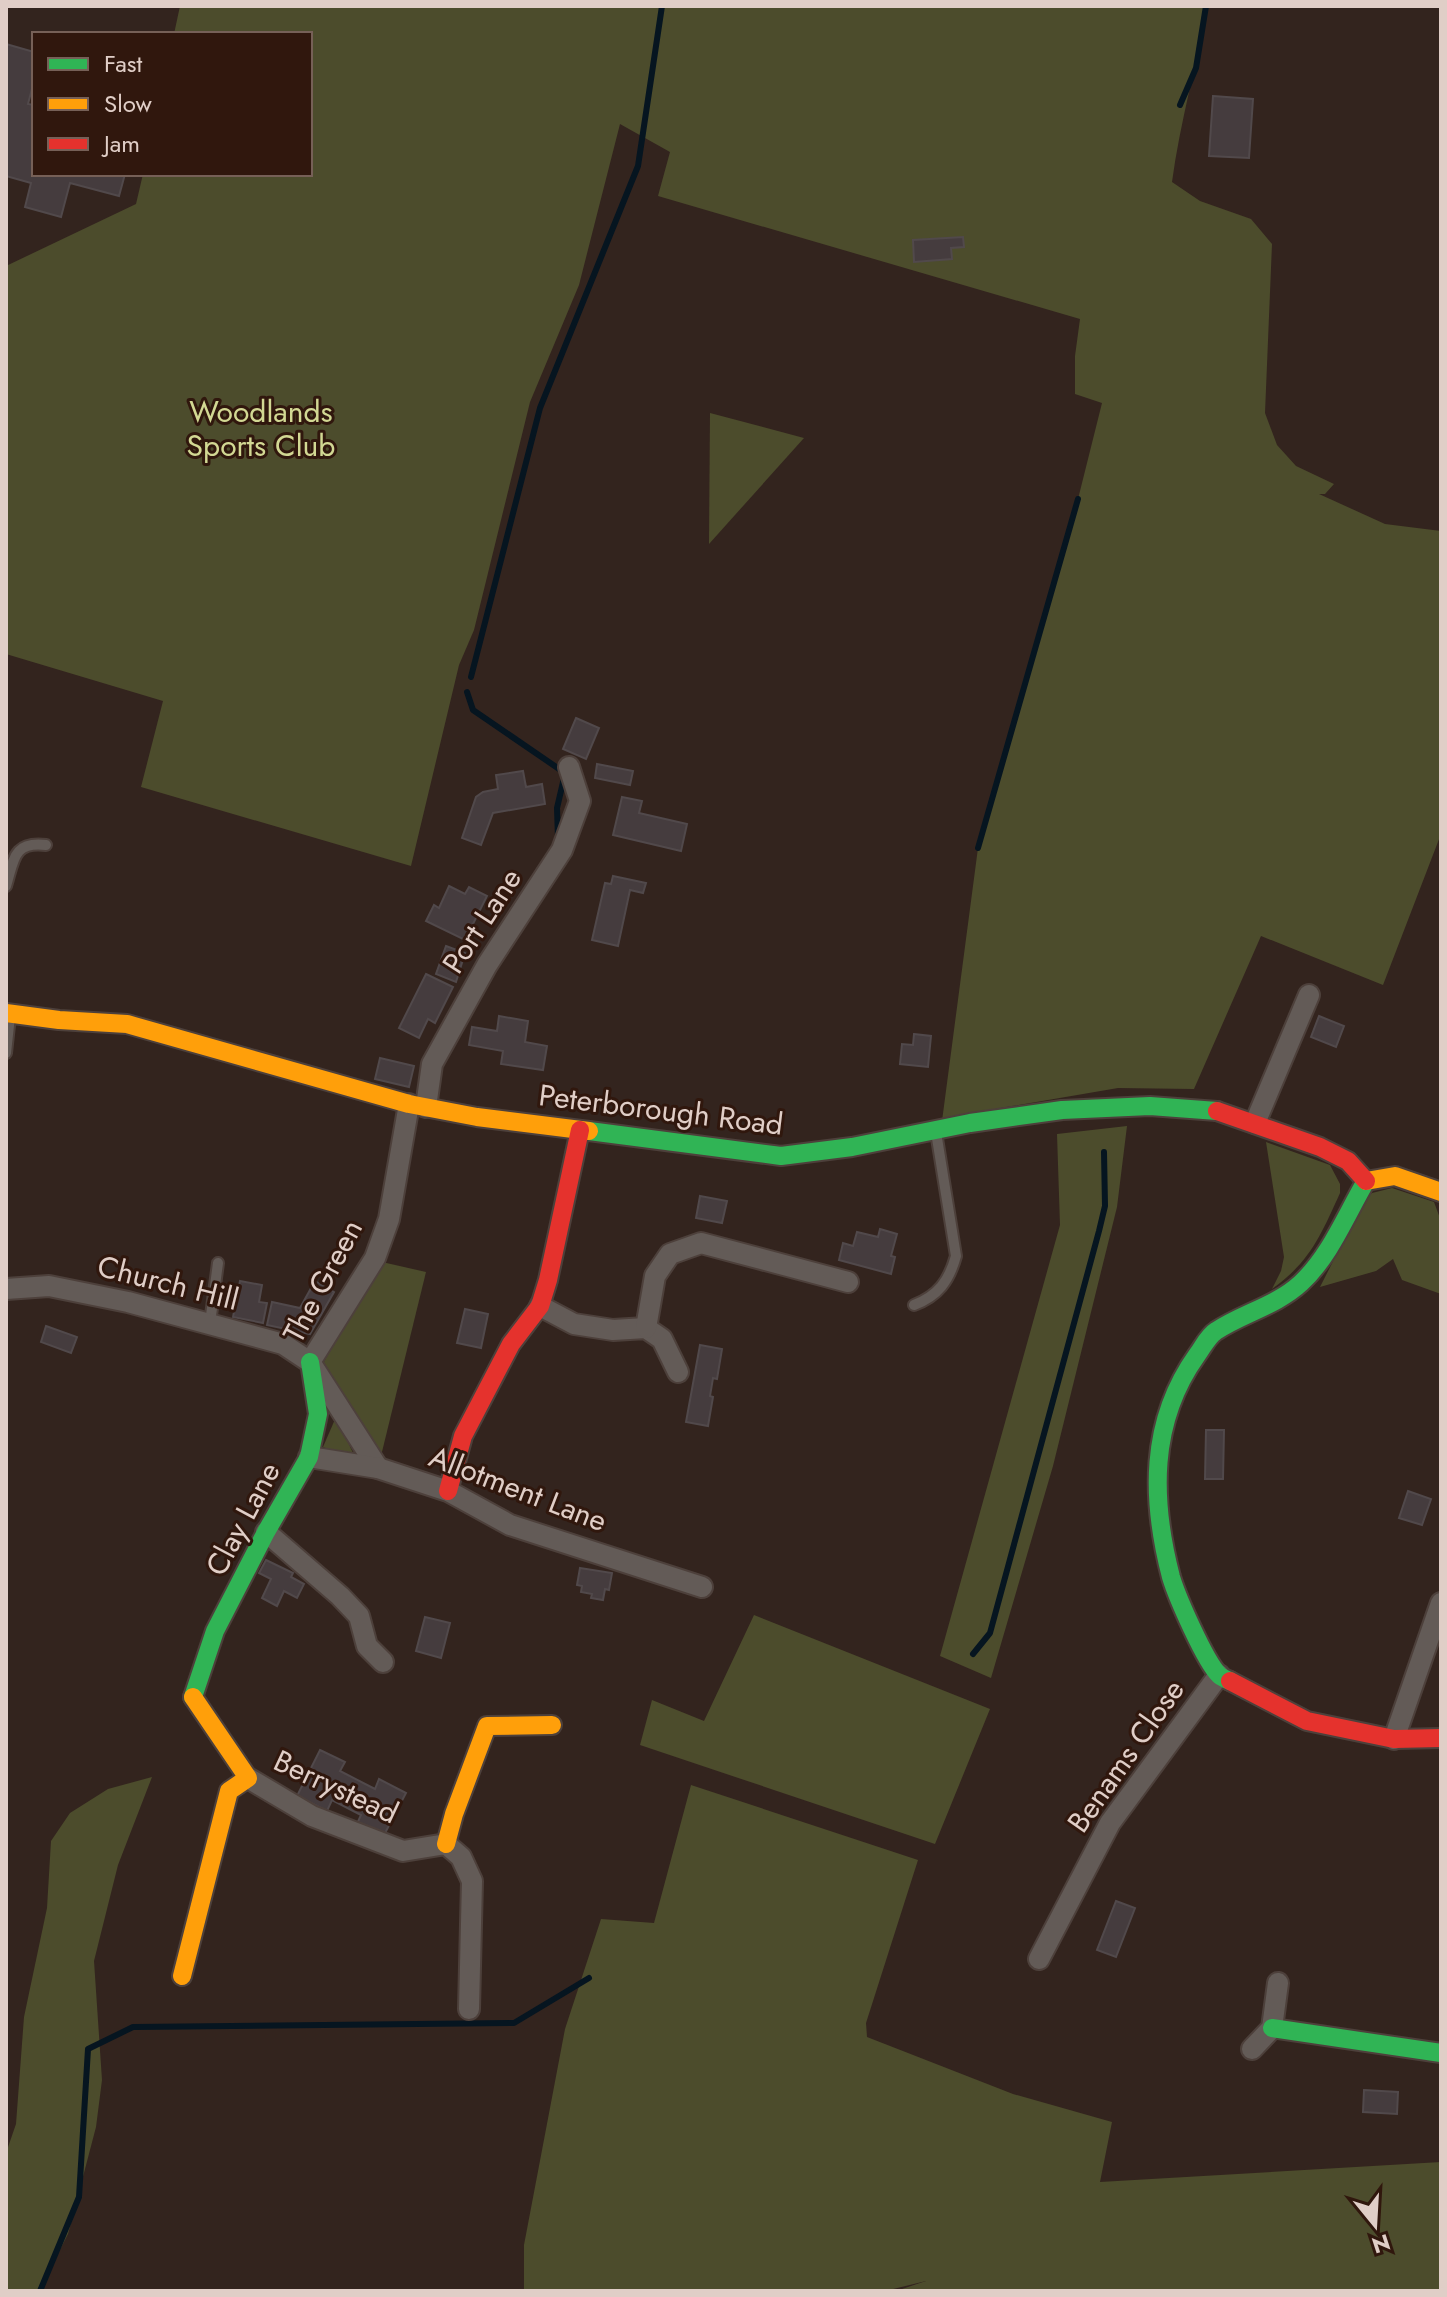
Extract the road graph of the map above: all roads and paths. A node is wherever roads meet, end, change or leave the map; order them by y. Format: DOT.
graph roads {
  1 [pos="569,767"];
  2 [pos="46,845"];
  3 [pos="6,886"];
  4 [pos="1309,995"];
  5 [pos="8,1013"];
  6 [pos="6,1053"];
  7 [pos="417,1106"];
  8 [pos="1255,1123"];
  9 [pos="580,1130"];
  10 [pos="936,1130"];
  11 [pos="1366,1181"];
  12 [pos="1441,1192"];
  13 [pos="218,1263"];
  14 [pos="848,1282"];
  15 [pos="6,1289"];
  16 [pos="914,1305"];
  17 [pos="540,1306"];
  18 [pos="210,1323"];
  19 [pos="646,1328"];
  20 [pos="310,1362"];
  21 [pos="678,1372"];
  22 [pos="309,1457"];
  23 [pos="378,1468"];
  24 [pos="448,1491"];
  25 [pos="266,1532"];
  26 [pos="702,1587"];
  27 [pos="1441,1603"];
  28 [pos="383,1662"];
  29 [pos="1219,1675"];
  30 [pos="552,1725"];
  31 [pos="1441,1738"];
  32 [pos="1394,1739"];
  33 [pos="248,1778"];
  34 [pos="446,1844"];
  35 [pos="1039,1959"];
  36 [pos="182,1976"];
  37 [pos="1278,1983"];
  38 [pos="469,2009"];
  39 [pos="1272,2028"];
  40 [pos="1252,2049"];
  41 [pos="1441,2053"];
  1 -- 7 [label="street, Port Lane"];
  2 -- 3 [label="lane"];
  4 -- 8 [label="street"];
  5 -- 6 [label="lane"];
  5 -- 7 [label="street, Peterborough Road"];
  7 -- 9 [label="street, Peterborough Road"];
  7 -- 20 [label="street, The Green"];
  8 -- 10 [label="street, Peterborough Road"];
  8 -- 11 [label="street, Peterborough Road"];
  9 -- 10 [label="street, Peterborough Road"];
  9 -- 17 [label="street"];
  10 -- 16 [label="lane"];
  11 -- 12 [label="street"];
  11 -- 29 [label="street"];
  13 -- 18 [label="lane"];
  14 -- 19 [label="street"];
  15 -- 18 [label="street, Church Hill"];
  17 -- 19 [label="street"];
  17 -- 24 [label="street"];
  18 -- 20 [label="street, Church Hill"];
  19 -- 21 [label="street"];
  20 -- 22 [label="street, Clay Lane"];
  20 -- 23 [label="street, The Green"];
  22 -- 23 [label="street, Allotment Lane"];
  22 -- 25 [label="street, Clay Lane"];
  23 -- 24 [label="street, Allotment Lane"];
  24 -- 26 [label="street, Allotment Lane"];
  25 -- 28 [label="street"];
  25 -- 33 [label="street, Clay Lane"];
  27 -- 32 [label="street"];
  29 -- 32 [label="street"];
  29 -- 35 [label="street, Benams Close"];
  30 -- 34 [label="street"];
  31 -- 32 [label="street"];
  33 -- 34 [label="street, Berrystead"];
  33 -- 36 [label="street"];
  34 -- 38 [label="street"];
  37 -- 39 [label="street"];
  39 -- 40 [label="street"];
  39 -- 41 [label="street"];
}
